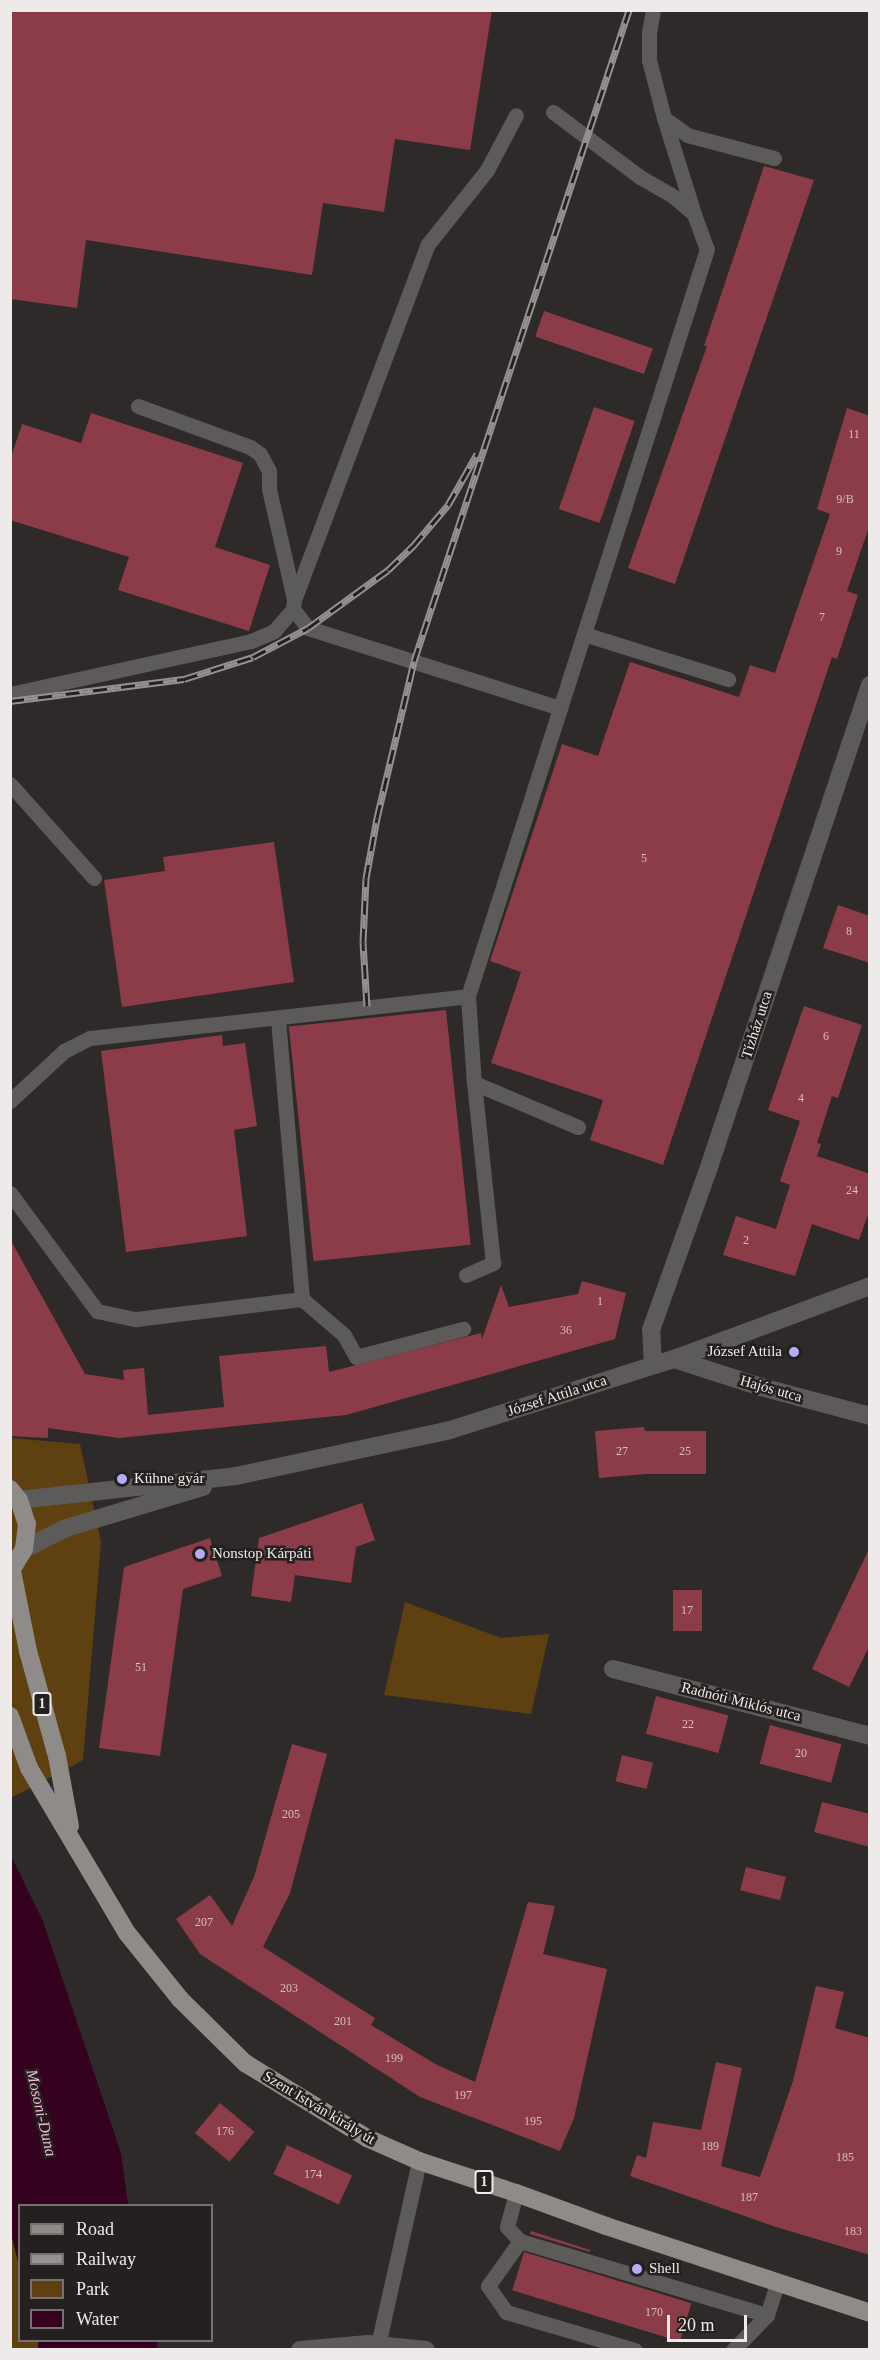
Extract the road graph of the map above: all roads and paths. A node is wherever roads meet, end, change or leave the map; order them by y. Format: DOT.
graph roads {
  1 [pos="653,10"];
  2 [pos="553,112"];
  3 [pos="516,115"];
  4 [pos="664,117"];
  5 [pos="774,158"];
  6 [pos="694,214"];
  7 [pos="138,406"];
  8 [pos="294,604"];
  9 [pos="584,634"];
  10 [pos="728,679"];
  11 [pos="870,685"];
  12 [pos="10,694"];
  13 [pos="560,708"];
  14 [pos="10,784"];
  15 [pos="94,878"];
  16 [pos="468,996"];
  17 [pos="278,1018"];
  18 [pos="474,1083"];
  19 [pos="10,1101"];
  20 [pos="578,1127"];
  21 [pos="10,1193"];
  22 [pos="466,1275"];
  23 [pos="870,1286"];
  24 [pos="302,1299"];
  25 [pos="463,1329"];
  26 [pos="674,1359"];
  27 [pos="653,1365"];
  28 [pos="870,1416"];
  29 [pos="236,1476"];
  30 [pos="15,1494"];
  31 [pos="24,1549"];
  32 [pos="11,1572"];
  33 [pos="612,1669"];
  34 [pos="10,1716"];
  35 [pos="870,1736"];
  36 [pos="71,1837"];
  37 [pos="419,2161"];
  38 [pos="516,2193"];
  39 [pos="520,2241"];
  40 [pos="778,2282"];
  41 [pos="870,2313"];
  42 [pos="767,2315"];
  43 [pos="378,2345"];
  44 [pos="300,2349"];
  45 [pos="426,2349"];
  46 [pos="635,2349"];
  47 [pos="733,2349"];
  1 -- 4 [label="lane"];
  2 -- 6 [label="lane"];
  3 -- 8 [label="lane"];
  4 -- 5 [label="lane"];
  4 -- 6 [label="lane"];
  6 -- 9 [label="lane"];
  7 -- 8 [label="lane"];
  8 -- 12 [label="lane"];
  8 -- 13 [label="lane"];
  9 -- 10 [label="lane"];
  9 -- 13 [label="lane"];
  11 -- 27 [label="street, Tízház utca"];
  13 -- 16 [label="lane"];
  14 -- 15 [label="lane"];
  16 -- 17 [label="lane"];
  16 -- 18 [label="lane"];
  17 -- 19 [label="lane"];
  17 -- 24 [label="lane"];
  18 -- 20 [label="lane"];
  18 -- 22 [label="lane"];
  21 -- 24 [label="lane"];
  23 -- 26 [label="street, József Attila utca"];
  24 -- 25 [label="lane"];
  26 -- 27 [label="street, József Attila utca"];
  26 -- 28 [label="street, Hajós utca"];
  27 -- 29 [label="street, József Attila utca"];
  29 -- 30 [label="street, József Attila utca"];
  29 -- 31 [label="street, József Attila utca"];
  30 -- 31 [label="main road, 1"];
  31 -- 32 [label="main road, 1"];
  32 -- 36 [label="main road, Szent István király út / 1"];
  33 -- 35 [label="street, Radnóti Miklós utca"];
  34 -- 36 [label="main road, Szent István király út / 1"];
  36 -- 37 [label="main road, Szent István király út / 1"];
  37 -- 38 [label="main road, Szent István király út / 1"];
  37 -- 43 [label="lane"];
  38 -- 39 [label="lane"];
  38 -- 40 [label="main road, Szent István király út / 1"];
  39 -- 42 [label="lane"];
  39 -- 46 [label="lane"];
  40 -- 41 [label="main road, Szent István király út / 1"];
  40 -- 42 [label="lane"];
  42 -- 47 [label="lane"];
  43 -- 44 [label="street"];
  43 -- 45 [label="street"];
}
